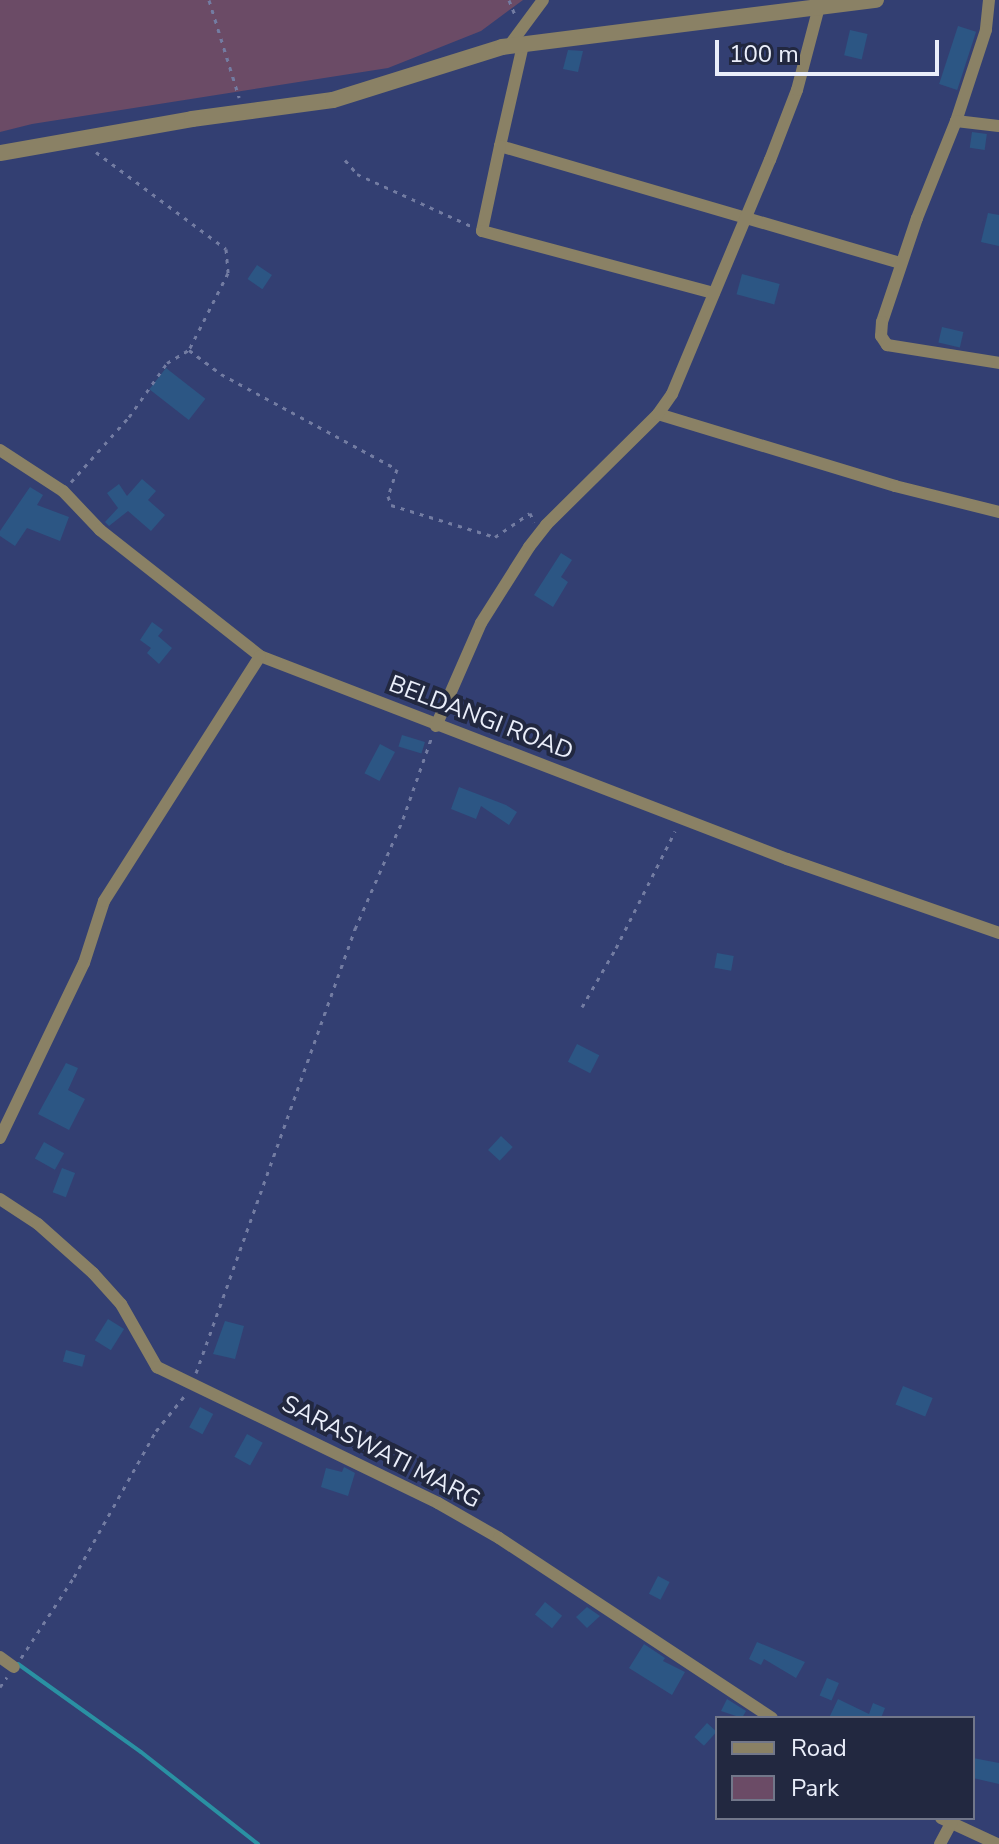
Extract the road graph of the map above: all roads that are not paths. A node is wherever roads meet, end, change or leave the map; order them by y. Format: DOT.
graph roads {
  1 [pos="543,0"];
  2 [pos="876,0"];
  3 [pos="989,0"];
  4 [pos="819,7"];
  5 [pos="516,45"];
  6 [pos="956,121"];
  7 [pos="999,126"];
  8 [pos="500,146"];
  9 [pos="0,153"];
  10 [pos="746,216"];
  11 [pos="901,263"];
  12 [pos="714,293"];
  13 [pos="999,363"];
  14 [pos="658,414"];
  15 [pos="0,450"];
  16 [pos="999,512"];
  17 [pos="260,656"];
  18 [pos="436,726"];
  19 [pos="999,933"];
  20 [pos="0,1138"];
  21 [pos="0,1199"];
  22 [pos="0,1657"];
  23 [pos="14,1667"];
  24 [pos="769,1716"];
  25 [pos="946,1821"];
  26 [pos="940,1844"];
  27 [pos="997,1844"];
  1 -- 5 [label="street"];
  2 -- 4 [label="street"];
  3 -- 6 [label="street"];
  4 -- 5 [label="street"];
  4 -- 10 [label="street"];
  5 -- 8 [label="street"];
  5 -- 9 [label="street"];
  6 -- 7 [label="street"];
  6 -- 11 [label="street"];
  8 -- 10 [label="street"];
  8 -- 12 [label="street"];
  10 -- 11 [label="street"];
  10 -- 12 [label="street"];
  11 -- 13 [label="street"];
  12 -- 14 [label="street"];
  14 -- 16 [label="street"];
  14 -- 18 [label="street"];
  15 -- 17 [label="street, BELDANGI ROAD"];
  17 -- 18 [label="street, BELDANGI ROAD"];
  17 -- 20 [label="street"];
  18 -- 19 [label="street, BELDANGI ROAD"];
  21 -- 24 [label="street, SARASWATI MARG"];
  22 -- 23 [label="street"];
  25 -- 26 [label="street"];
  25 -- 27 [label="street"];
}
